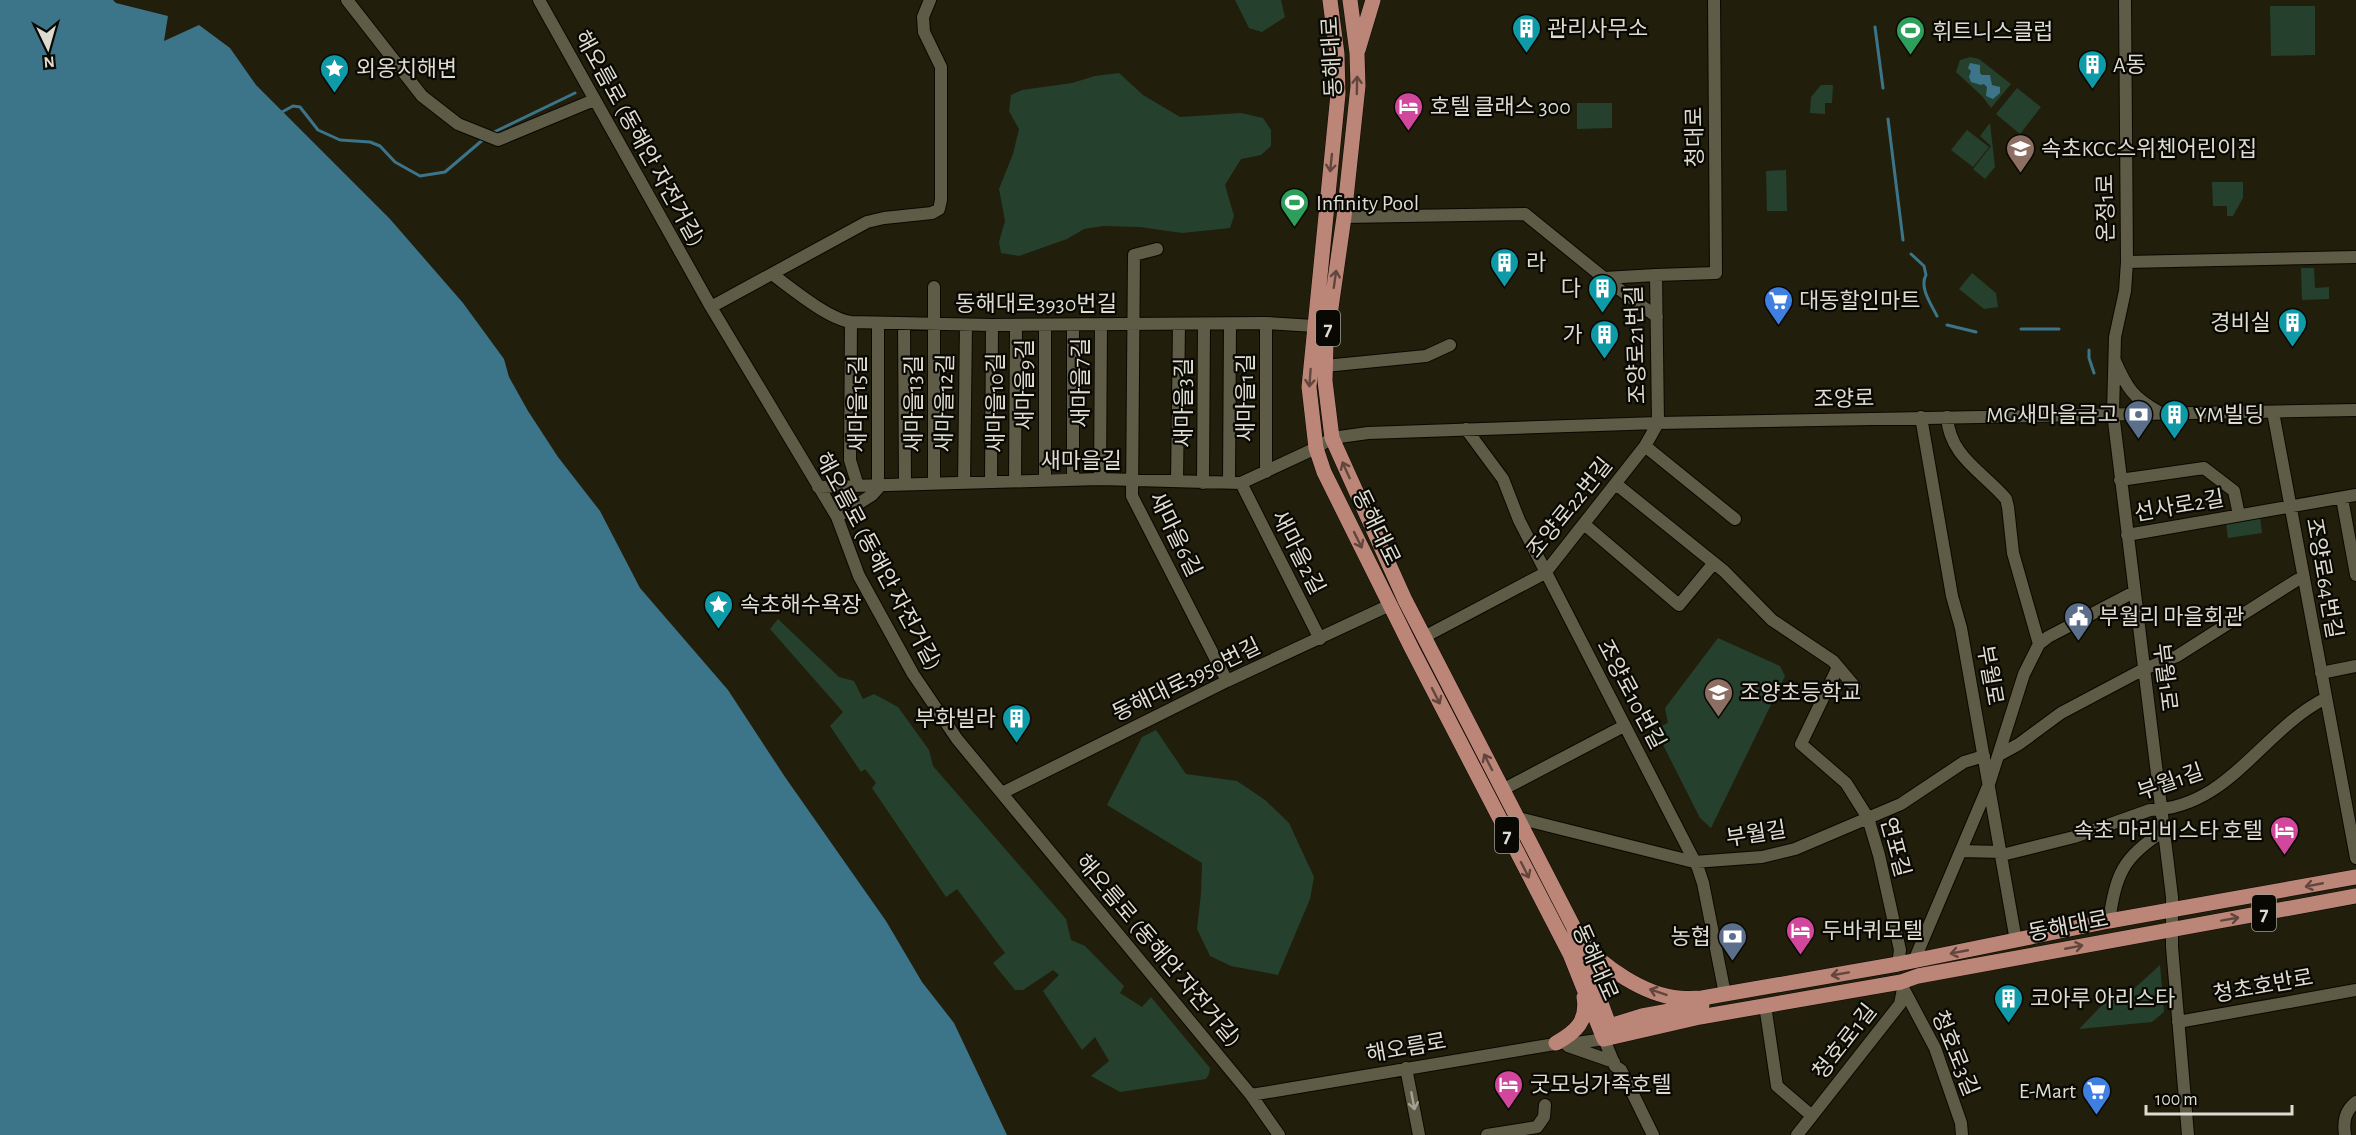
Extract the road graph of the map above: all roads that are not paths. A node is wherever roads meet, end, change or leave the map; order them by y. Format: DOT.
graph roads {
  1 [pos="347,0"];
  2 [pos="539,0"];
  3 [pos="930,0"];
  4 [pos="1330,0"];
  5 [pos="1350,0"];
  6 [pos="1373,0"];
  7 [pos="1714,0"];
  8 [pos="2125,0"];
  9 [pos="1357,53"];
  10 [pos="594,100"];
  11 [pos="1344,217"];
  12 [pos="1157,249"];
  13 [pos="2356,257"];
  14 [pos="2127,262"];
  15 [pos="772,274"];
  16 [pos="1656,275"];
  17 [pos="1604,278"];
  18 [pos="934,287"];
  19 [pos="711,307"];
  20 [pos="1657,317"];
  21 [pos="851,322"];
  22 [pos="878,322"];
  23 [pos="1134,323"];
  24 [pos="1266,323"];
  25 [pos="903,324"];
  26 [pos="1101,324"];
  27 [pos="1179,324"];
  28 [pos="1204,324"];
  29 [pos="1230,324"];
  30 [pos="933,325"];
  31 [pos="966,325"];
  32 [pos="992,325"];
  33 [pos="1016,325"];
  34 [pos="1045,325"];
  35 [pos="1074,325"];
  36 [pos="1314,327"];
  37 [pos="1450,345"];
  38 [pos="2114,357"];
  39 [pos="1325,366"];
  40 [pos="2356,410"];
  41 [pos="2273,412"];
  42 [pos="2160,413"];
  43 [pos="2113,414"];
  44 [pos="1921,417"];
  45 [pos="1947,417"];
  46 [pos="1658,423"];
  47 [pos="1466,429"];
  48 [pos="1332,438"];
  49 [pos="1645,446"];
  50 [pos="1316,448"];
  51 [pos="1266,472"];
  52 [pos="1100,479"];
  53 [pos="1044,480"];
  54 [pos="1074,480"];
  55 [pos="2120,480"];
  56 [pos="1015,481"];
  57 [pos="1131,481"];
  58 [pos="1177,481"];
  59 [pos="964,482"];
  60 [pos="991,482"];
  61 [pos="934,483"];
  62 [pos="1203,483"];
  63 [pos="1235,483"];
  64 [pos="905,484"];
  65 [pos="1616,484"];
  66 [pos="880,485"];
  67 [pos="858,486"];
  68 [pos="818,487"];
  69 [pos="2356,495"];
  70 [pos="2342,498"];
  71 [pos="2290,506"];
  72 [pos="2240,515"];
  73 [pos="837,517"];
  74 [pos="1735,519"];
  75 [pos="1584,524"];
  76 [pos="2127,536"];
  77 [pos="1713,564"];
  78 [pos="1545,573"];
  79 [pos="2356,575"];
  80 [pos="2304,578"];
  81 [pos="2134,592"];
  82 [pos="1390,605"];
  83 [pos="1424,637"];
  84 [pos="1320,639"];
  85 [pos="1410,644"];
  86 [pos="2039,644"];
  87 [pos="2356,666"];
  88 [pos="1838,667"];
  89 [pos="2144,669"];
  90 [pos="2321,673"];
  91 [pos="1227,681"];
  92 [pos="1855,687"];
  93 [pos="2326,699"];
  94 [pos="1624,726"];
  95 [pos="1999,755"];
  96 [pos="1984,756"];
  97 [pos="1989,784"];
  98 [pos="1502,790"];
  99 [pos="1002,794"];
  100 [pos="2351,804"];
  101 [pos="2161,810"];
  102 [pos="1518,818"];
  103 [pos="1868,818"];
  104 [pos="2164,831"];
  105 [pos="1960,851"];
  106 [pos="2001,854"];
  107 [pos="2356,858"];
  108 [pos="1694,862"];
  109 [pos="2356,878"];
  110 [pos="2356,896"];
  111 [pos="2173,910"];
  112 [pos="2109,921"];
  113 [pos="1573,926"];
  114 [pos="2173,929"];
  115 [pos="2016,941"];
  116 [pos="1914,961"];
  117 [pos="1898,964"];
  118 [pos="1583,985"];
  119 [pos="1777,985"];
  120 [pos="1902,986"];
  121 [pos="2356,990"];
  122 [pos="1725,993"];
  123 [pos="1766,1005"];
  124 [pos="2178,1022"];
  125 [pos="1607,1032"];
  126 [pos="1562,1043"];
  127 [pos="1617,1066"];
  128 [pos="1406,1068"];
  129 [pos="1251,1095"];
  130 [pos="2356,1102"];
  131 [pos="1545,1105"];
  132 [pos="1812,1116"];
  133 [pos="1266,1135"];
  134 [pos="1279,1135"];
  135 [pos="1419,1135"];
  136 [pos="1487,1135"];
  137 [pos="1653,1135"];
  138 [pos="1797,1135"];
  139 [pos="1962,1135"];
  140 [pos="2188,1135"];
  141 [pos="2345,1135"];
  1 -- 10 [label="street"];
  2 -- 10 [label="street, 해오름로 (동해안 자전거길)"];
  3 -- 15 [label="street"];
  4 -- 36 [label="main road, 동해대로 / 7, one-way"];
  5 -- 9 [label="main road, 동해대로 / 7"];
  6 -- 9 [label="main road"];
  7 -- 16 [label="street, 청대로"];
  8 -- 14 [label="street, 온정1로"];
  11 -- 9 [label="main road, 동해대로 / 7, one-way"];
  10 -- 19 [label="street, 해오름로 (동해안 자전거길)"];
  11 -- 17 [label="street, 조양로21번길"];
  39 -- 11 [label="main road, 동해대로 / 7, one-way"];
  12 -- 23 [label="street, 새마을6길"];
  13 -- 14 [label="street"];
  14 -- 38 [label="street, 온정1로"];
  15 -- 19 [label="street"];
  15 -- 21 [label="street, 동해대로3930번길"];
  16 -- 17 [label="street, 조양로21번길"];
  16 -- 20 [label="street, 조양로21번길"];
  17 -- 20 [label="street"];
  18 -- 30 [label="street, 새마을13길"];
  19 -- 68 [label="street, 해오름로 (동해안 자전거길)"];
  20 -- 46 [label="street, 조양로21번길"];
  21 -- 22 [label="street, 동해대로3930번길"];
  21 -- 67 [label="street"];
  22 -- 25 [label="street, 동해대로3930번길"];
  22 -- 66 [label="street, 새마을15길"];
  23 -- 26 [label="street, 동해대로3930번길"];
  23 -- 27 [label="street, 동해대로3930번길"];
  23 -- 57 [label="street, 새마을6길"];
  24 -- 29 [label="street, 동해대로3930번길"];
  24 -- 36 [label="street, 동해대로3930번길"];
  24 -- 51 [label="street, 새마을1길"];
  25 -- 30 [label="street, 동해대로3930번길"];
  25 -- 64 [label="street"];
  26 -- 35 [label="street, 동해대로3930번길"];
  26 -- 52 [label="street, 새마을7길"];
  27 -- 28 [label="street, 동해대로3930번길"];
  27 -- 58 [label="street"];
  28 -- 29 [label="street, 동해대로3930번길"];
  28 -- 62 [label="street, 새마을3길"];
  29 -- 63 [label="street, 새마을2길"];
  30 -- 31 [label="street, 동해대로3930번길"];
  30 -- 61 [label="street, 새마을13길"];
  31 -- 32 [label="street, 동해대로3930번길"];
  31 -- 59 [label="street, 새마을12길"];
  32 -- 33 [label="street, 동해대로3930번길"];
  32 -- 60 [label="street"];
  33 -- 34 [label="street, 동해대로3930번길"];
  33 -- 56 [label="street, 새마을10길"];
  34 -- 35 [label="street, 동해대로3930번길"];
  34 -- 53 [label="street, 새마을9길"];
  35 -- 54 [label="street"];
  36 -- 50 [label="main road, 동해대로 / 7, one-way"];
  37 -- 39 [label="street"];
  38 -- 42 [label="street"];
  38 -- 43 [label="street, 온정1로"];
  39 -- 48 [label="main road, 동해대로 / 7"];
  40 -- 41 [label="street, 조양로"];
  41 -- 42 [label="street, 조양로"];
  41 -- 71 [label="street, 조양로64번길"];
  42 -- 43 [label="street, 조양로"];
  43 -- 45 [label="street, 조양로"];
  43 -- 55 [label="street, 부월1로"];
  44 -- 45 [label="street, 조양로"];
  44 -- 46 [label="street, 조양로"];
  44 -- 96 [label="street, 부월로"];
  45 -- 86 [label="street"];
  46 -- 47 [label="street, 조양로"];
  46 -- 49 [label="street, 조양로22번길"];
  47 -- 48 [label="street, 조양로"];
  47 -- 78 [label="street, 조양로10번길"];
  48 -- 50 [label="street, 새마을길"];
  83 -- 48 [label="main road, 동해대로 / 7, one-way"];
  49 -- 65 [label="street, 조양로22번길"];
  49 -- 74 [label="street"];
  50 -- 51 [label="street, 새마을길"];
  50 -- 82 [label="main road, 동해대로 / 7, one-way"];
  51 -- 63 [label="street, 새마을길"];
  52 -- 54 [label="street, 새마을길"];
  52 -- 57 [label="street, 새마을길"];
  53 -- 54 [label="street, 새마을길"];
  53 -- 56 [label="street, 새마을길"];
  55 -- 72 [label="street, 선사로2길"];
  55 -- 76 [label="street, 부월1로"];
  56 -- 60 [label="street, 새마을길"];
  57 -- 58 [label="street, 새마을길"];
  57 -- 91 [label="street, 새마을6길"];
  58 -- 62 [label="street, 새마을길"];
  59 -- 60 [label="street, 새마을길"];
  59 -- 61 [label="street, 새마을길"];
  61 -- 64 [label="street, 새마을길"];
  62 -- 63 [label="street, 새마을길"];
  63 -- 84 [label="street, 새마을2길"];
  64 -- 66 [label="street, 새마을길"];
  65 -- 75 [label="street, 조양로22번길"];
  65 -- 77 [label="street"];
  66 -- 67 [label="street, 새마을길"];
  66 -- 73 [label="street"];
  67 -- 68 [label="street, 새마을길"];
  68 -- 73 [label="street, 해오름로 (동해안 자전거길)"];
  69 -- 70 [label="street, 선사로2길"];
  70 -- 71 [label="street, 선사로2길"];
  70 -- 79 [label="street"];
  71 -- 72 [label="street, 선사로2길"];
  71 -- 80 [label="street, 조양로64번길"];
  72 -- 76 [label="street, 선사로2길"];
  73 -- 99 [label="street, 해오름로 (동해안 자전거길)"];
  75 -- 77 [label="street"];
  75 -- 78 [label="street, 조양로22번길"];
  76 -- 81 [label="street, 부월1로"];
  77 -- 88 [label="street"];
  78 -- 83 [label="street, 조양로22번길"];
  78 -- 94 [label="street, 조양로10번길"];
  80 -- 89 [label="street"];
  80 -- 90 [label="street, 조양로64번길"];
  81 -- 86 [label="street"];
  81 -- 89 [label="street, 부월1로"];
  82 -- 84 [label="street, 동해대로3950번길"];
  82 -- 85 [label="main road, 동해대로 / 7"];
  83 -- 85 [label="main road"];
  98 -- 83 [label="main road, 동해대로 / 7, one-way"];
  84 -- 91 [label="street, 동해대로3950번길"];
  85 -- 118 [label="main road, 동해대로 / 7, one-way"];
  86 -- 95 [label="street"];
  87 -- 90 [label="street"];
  88 -- 92 [label="street"];
  88 -- 103 [label="street, 연포길"];
  89 -- 95 [label="street"];
  89 -- 101 [label="street, 부월1로"];
  90 -- 93 [label="street, 조양로64번길"];
  91 -- 99 [label="street, 동해대로3950번길"];
  93 -- 100 [label="street, 조양로64번길"];
  93 -- 101 [label="street, 부월1길"];
  94 -- 98 [label="street"];
  94 -- 108 [label="street, 조양로10번길"];
  95 -- 97 [label="street"];
  96 -- 97 [label="street, 부월로"];
  96 -- 103 [label="street, 부월길"];
  97 -- 105 [label="street"];
  97 -- 106 [label="street, 부월로"];
  98 -- 102 [label="main road, 동해대로 / 7"];
  99 -- 129 [label="street, 해오름로 (동해안 자전거길)"];
  100 -- 107 [label="street, 조양로64번길"];
  101 -- 104 [label="street, 부월1로"];
  101 -- 106 [label="street, 부월1길"];
  102 -- 108 [label="street, 부월길"];
  102 -- 113 [label="main road, 동해대로 / 7"];
  103 -- 108 [label="street, 부월길"];
  103 -- 117 [label="street, 연포길"];
  104 -- 111 [label="street, 부월1로"];
  104 -- 112 [label="street, 부월1길"];
  105 -- 106 [label="street, 부월1길"];
  105 -- 116 [label="street"];
  106 -- 115 [label="street, 부월로"];
  108 -- 122 [label="street, 조양로10번길"];
  109 -- 111 [label="main road, 동해대로 / 7, one-way"];
  114 -- 110 [label="main road, 동해대로 / 7, one-way"];
  111 -- 112 [label="main road, 동해대로 / 7"];
  111 -- 114 [label="street, 부월1로"];
  112 -- 115 [label="main road, 동해대로 / 7"];
  122 -- 113 [label="main road, 동해대로 / 7, one-way"];
  113 -- 125 [label="main road, 동해대로 / 7"];
  120 -- 114 [label="main road, 동해대로 / 7, one-way"];
  114 -- 124 [label="street, 부월1로"];
  115 -- 116 [label="main road, 동해대로 / 7, one-way"];
  116 -- 117 [label="main road, 동해대로 / 7"];
  117 -- 119 [label="main road, 동해대로 / 7, one-way"];
  117 -- 120 [label="main road"];
  118 -- 125 [label="main road, 동해대로 / 7"];
  118 -- 126 [label="main road"];
  119 -- 122 [label="main road, 동해대로 / 7"];
  119 -- 125 [label="main road, 동해대로 / 7"];
  120 -- 123 [label="main road, 동해대로 / 7"];
  120 -- 132 [label="street, 청호로1길"];
  120 -- 139 [label="street, 청호로3길"];
  121 -- 124 [label="street, 청초호반로"];
  123 -- 125 [label="main road, 동해대로 / 7"];
  123 -- 132 [label="street, 청호로1길"];
  124 -- 140 [label="street, 부월1로"];
  125 -- 126 [label="street, 해오름로"];
  125 -- 127 [label="street"];
  126 -- 127 [label="street"];
  126 -- 128 [label="street, 해오름로"];
  127 -- 137 [label="street"];
  128 -- 129 [label="street, 해오름로"];
  128 -- 135 [label="street, one-way"];
  129 -- 133 [label="street"];
  129 -- 134 [label="street"];
  130 -- 141 [label="street"];
  131 -- 136 [label="street"];
  132 -- 138 [label="street, 청호로1길"];
}
